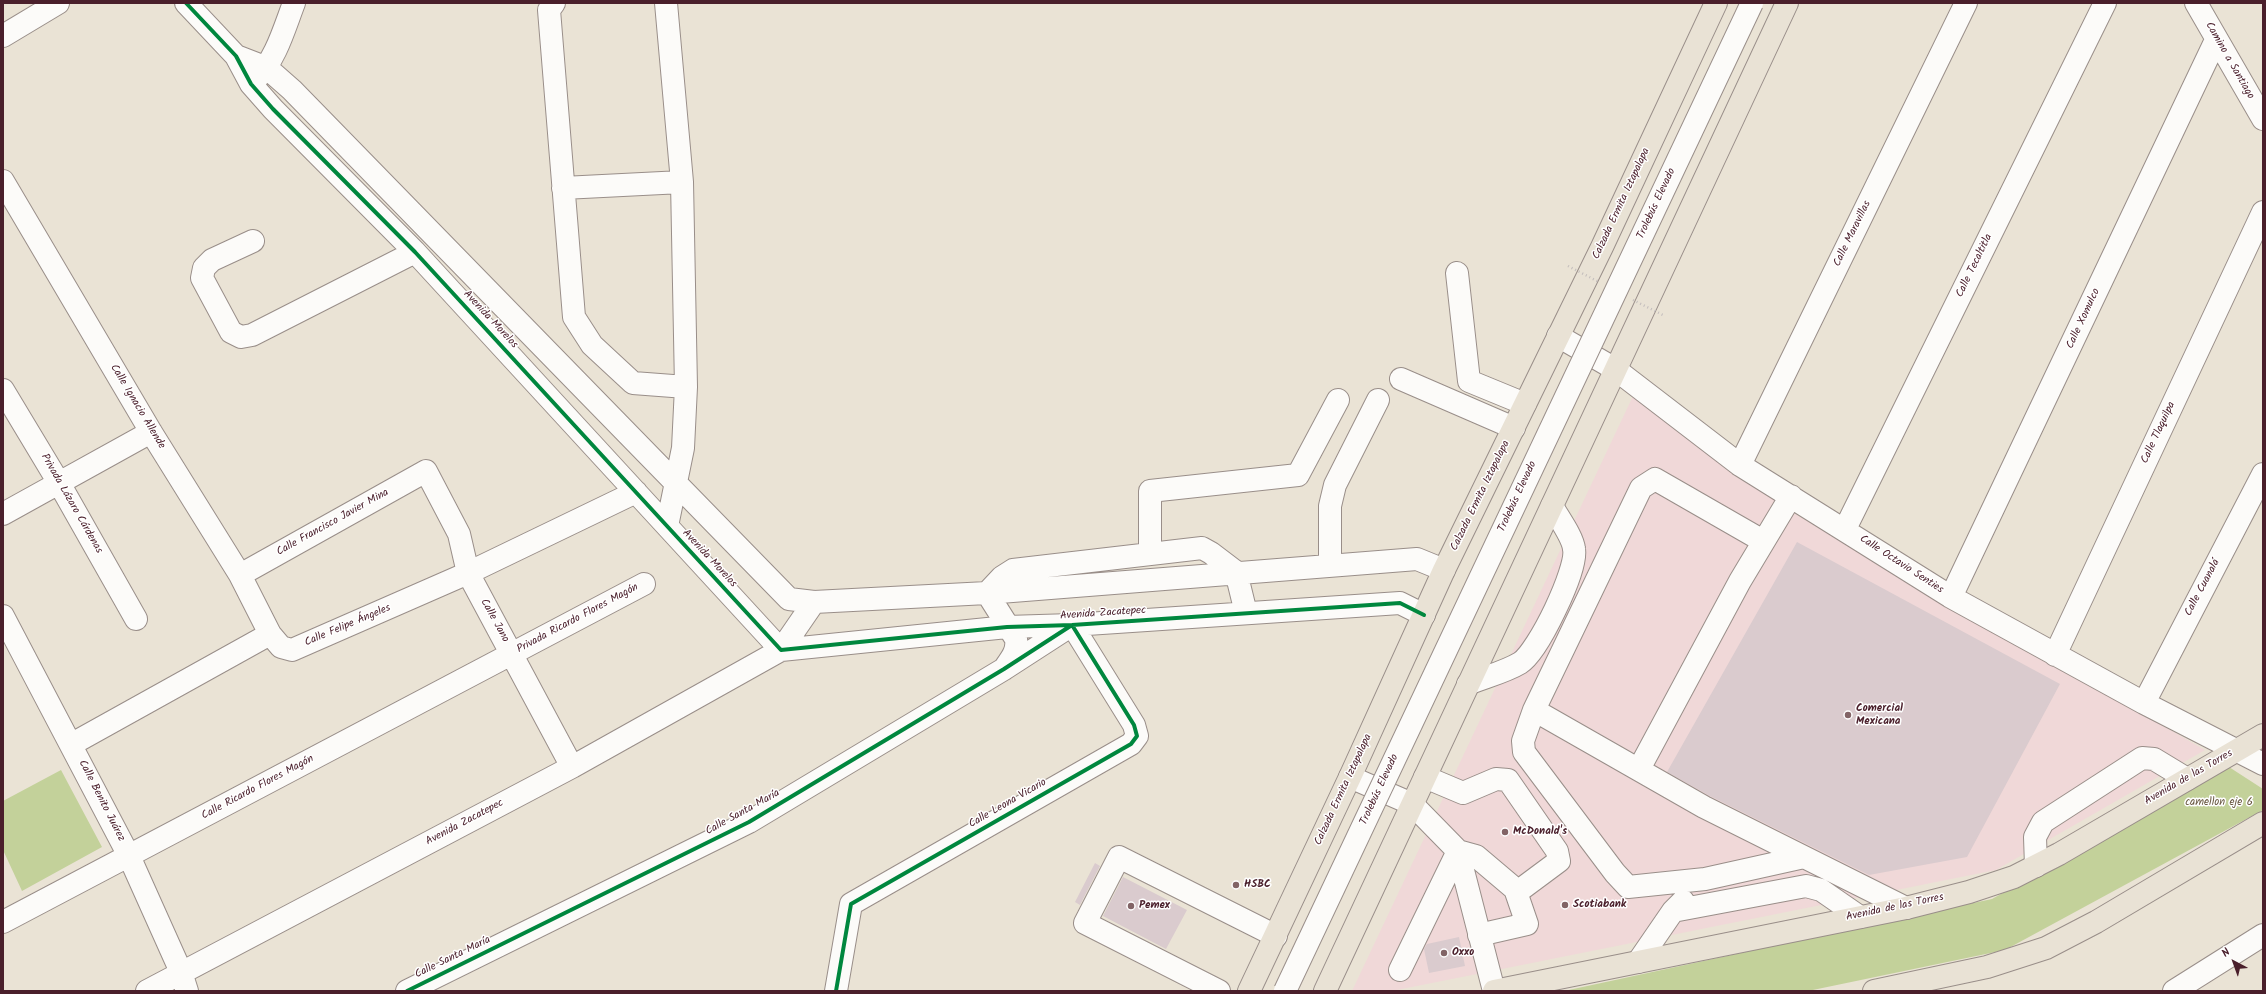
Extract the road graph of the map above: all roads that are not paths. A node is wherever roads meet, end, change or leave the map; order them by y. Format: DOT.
graph roads {
  1 [pos="58,3"];
  2 [pos="186,3"];
  3 [pos="294,3"];
  4 [pos="554,3"];
  5 [pos="666,3"];
  6 [pos="1716,3"];
  7 [pos="1752,3"];
  8 [pos="1788,3"];
  9 [pos="1966,3"];
  10 [pos="2105,3"];
  11 [pos="2196,3"];
  12 [pos="3,36"];
  13 [pos="2216,40"];
  14 [pos="236,56"];
  15 [pos="267,68"];
  16 [pos="251,84"];
  17 [pos="2263,119"];
  18 [pos="330,129"];
  19 [pos="310,148"];
  20 [pos="3,181"];
  21 [pos="682,182"];
  22 [pos="563,188"];
  23 [pos="2263,212"];
  24 [pos="253,241"];
  25 [pos="415,252"];
  26 [pos="1458,273"];
  27 [pos="1558,336"];
  28 [pos="1615,369"];
  29 [pos="1401,379"];
  30 [pos="686,387"];
  31 [pos="3,390"];
  32 [pos="1338,400"];
  33 [pos="1378,400"];
  34 [pos="1525,404"];
  35 [pos="1514,428"];
  36 [pos="151,432"];
  37 [pos="1740,465"];
  38 [pos="426,471"];
  39 [pos="2263,474"];
  40 [pos="59,483"];
  41 [pos="676,484"];
  42 [pos="636,492"];
  43 [pos="1791,496"];
  44 [pos="1552,506"];
  45 [pos="3,514"];
  46 [pos="667,526"];
  47 [pos="1845,529"];
  48 [pos="1763,541"];
  49 [pos="1150,554"];
  50 [pos="1330,565"];
  51 [pos="1444,570"];
  52 [pos="1236,572"];
  53 [pos="468,573"];
  54 [pos="240,575"];
  55 [pos="644,584"];
  56 [pos="987,594"];
  57 [pos="1951,597"];
  58 [pos="1559,601"];
  59 [pos="814,602"];
  60 [pos="1246,613"];
  61 [pos="1581,614"];
  62 [pos="1424,615"];
  63 [pos="3,616"];
  64 [pos="136,619"];
  65 [pos="1072,625"];
  66 [pos="1007,627"];
  67 [pos="270,634"];
  68 [pos="781,650"];
  69 [pos="512,654"];
  70 [pos="2055,655"];
  71 [pos="1004,669"];
  72 [pos="1468,684"];
  73 [pos="2144,702"];
  74 [pos="1534,710"];
  75 [pos="2263,735"];
  76 [pos="72,744"];
  77 [pos="2236,751"];
  78 [pos="2263,764"];
  79 [pos="572,767"];
  80 [pos="1639,769"];
  81 [pos="1350,777"];
  82 [pos="1425,777"];
  83 [pos="2187,779"];
  84 [pos="1412,804"];
  85 [pos="2263,823"];
  86 [pos="1458,851"];
  87 [pos="129,856"];
  88 [pos="1804,857"];
  89 [pos="2036,866"];
  90 [pos="1744,870"];
  91 [pos="1706,879"];
  92 [pos="1515,889"];
  93 [pos="1774,892"];
  94 [pos="1906,908"];
  95 [pos="1673,910"];
  96 [pos="1860,916"];
  97 [pos="3,922"];
  98 [pos="1479,935"];
  99 [pos="2263,935"];
  100 [pos="1276,936"];
  101 [pos="1638,962"];
  102 [pos="1400,970"];
  103 [pos="184,981"];
  104 [pos="1896,988"];
  105 [pos="146,991"];
  106 [pos="407,991"];
  107 [pos="836,991"];
  108 [pos="1219,991"];
  109 [pos="1249,991"];
  110 [pos="1285,991"];
  111 [pos="1325,991"];
  112 [pos="1494,991"];
  113 [pos="1874,991"];
  114 [pos="2174,991"];
  1 -- 12 [label="street"];
  2 -- 14 [label="street, Avenida Morelos"];
  3 -- 15 [label="street"];
  4 -- 22 [label="street"];
  5 -- 21 [label="street"];
  6 -- 27 [label="main road, Calzada Ermita Iztapalapa"];
  7 -- 110 [label="street, Trolebús Elevado, bridge"];
  8 -- 28 [label="main road"];
  9 -- 37 [label="street, Calle Maravillas"];
  10 -- 47 [label="street, Calle Tecaltitla"];
  11 -- 13 [label="street, Camino a Santiago"];
  13 -- 17 [label="street, Camino a Santiago"];
  13 -- 57 [label="street, Calle Xomulco"];
  14 -- 15 [label="street, Avenida Morelos"];
  14 -- 16 [label="street, Avenida Morelos"];
  15 -- 16 [label="street"];
  15 -- 18 [label="street, Avenida Morelos"];
  16 -- 19 [label="street, Avenida Morelos"];
  18 -- 19 [label="street"];
  18 -- 41 [label="street, Avenida Morelos"];
  19 -- 25 [label="street, Avenida Morelos"];
  20 -- 36 [label="street, Calle Ignacio Allende"];
  21 -- 22 [label="street"];
  21 -- 30 [label="street"];
  22 -- 30 [label="street"];
  23 -- 70 [label="street, Calle Tlaquilpa"];
  24 -- 25 [label="street"];
  25 -- 42 [label="street, Avenida Morelos"];
  26 -- 34 [label="street"];
  27 -- 28 [label="street, Calle Octavio Senties"];
  27 -- 34 [label="main road, Calzada Ermita Iztapalapa"];
  28 -- 37 [label="street, Calle Octavio Senties"];
  28 -- 44 [label="main road"];
  29 -- 35 [label="street"];
  30 -- 41 [label="street"];
  31 -- 40 [label="street, Privada Lázaro Cárdenas"];
  32 -- 49 [label="street"];
  33 -- 50 [label="street"];
  34 -- 35 [label="main road, Calzada Ermita Iztapalapa"];
  35 -- 51 [label="main road, Calzada Ermita Iztapalapa"];
  36 -- 40 [label="street"];
  36 -- 54 [label="street, Calle Ignacio Allende"];
  37 -- 43 [label="street, Calle Octavio Senties"];
  38 -- 53 [label="street, Calle Jano"];
  38 -- 54 [label="street, Calle Francisco Javier Mina"];
  39 -- 73 [label="street, Calle Cuanalá"];
  40 -- 45 [label="street"];
  40 -- 64 [label="street, Privada Lázaro Cárdenas"];
  41 -- 46 [label="street"];
  41 -- 59 [label="street, Avenida Morelos"];
  42 -- 46 [label="street, Avenida Morelos"];
  42 -- 53 [label="street, Calle Felipe Ángeles"];
  43 -- 47 [label="street, Calle Octavio Senties"];
  43 -- 48 [label="street"];
  44 -- 58 [label="street"];
  44 -- 72 [label="main road"];
  46 -- 68 [label="street, Avenida Morelos"];
  47 -- 57 [label="street, Calle Octavio Senties"];
  48 -- 61 [label="street"];
  48 -- 80 [label="street"];
  49 -- 52 [label="street"];
  49 -- 56 [label="street"];
  50 -- 51 [label="street"];
  50 -- 52 [label="street"];
  51 -- 62 [label="main road, Calzada Ermita Iztapalapa"];
  52 -- 56 [label="street"];
  52 -- 60 [label="street"];
  53 -- 67 [label="street, Calle Felipe Ángeles"];
  53 -- 69 [label="street, Calle Jano"];
  54 -- 67 [label="street, Calle Ignacio Allende"];
  55 -- 69 [label="street, Privada Ricardo Flores Magón"];
  56 -- 59 [label="street"];
  56 -- 66 [label="street"];
  57 -- 70 [label="street, Calle Octavio Senties"];
  58 -- 61 [label="street"];
  58 -- 72 [label="street"];
  59 -- 68 [label="street, Avenida Zacatepec"];
  60 -- 62 [label="street, Avenida Zacatepec"];
  60 -- 65 [label="street, Avenida Zacatepec"];
  61 -- 74 [label="street"];
  62 -- 81 [label="main road, Calzada Ermita Iztapalapa"];
  63 -- 76 [label="street, Calle Benito Juárez"];
  65 -- 66 [label="street, Avenida Zacatepec"];
  65 -- 71 [label="street, Calle Santa María"];
  65 -- 107 [label="street, Calle Leona Vicario"];
  66 -- 68 [label="street, Avenida Zacatepec"];
  66 -- 71 [label="street"];
  67 -- 76 [label="street"];
  68 -- 79 [label="street, Avenida Zacatepec"];
  69 -- 79 [label="street, Calle Jano"];
  69 -- 87 [label="street, Calle Ricardo Flores Magón"];
  70 -- 73 [label="street, Calle Octavio Senties"];
  71 -- 106 [label="street, Calle Santa María"];
  72 -- 82 [label="main road"];
  73 -- 77 [label="street, Calle Octavio Senties"];
  74 -- 80 [label="street"];
  74 -- 91 [label="street"];
  75 -- 77 [label="main road, Avenida de las Torres"];
  76 -- 87 [label="street, Calle Benito Juárez"];
  77 -- 78 [label="street, Calle Octavio Senties"];
  77 -- 83 [label="main road, Avenida de las Torres"];
  79 -- 103 [label="street, Avenida Zacatepec"];
  80 -- 88 [label="street"];
  81 -- 84 [label="street"];
  81 -- 100 [label="main road, Calzada Ermita Iztapalapa"];
  82 -- 84 [label="main road"];
  82 -- 92 [label="street"];
  83 -- 89 [label="main road, Avenida de las Torres"];
  83 -- 89 [label="street"];
  84 -- 86 [label="street"];
  84 -- 111 [label="main road"];
  85 -- 104 [label="main road"];
  86 -- 92 [label="street"];
  86 -- 98 [label="street"];
  86 -- 102 [label="street"];
  87 -- 97 [label="street, Calle Ricardo Flores Magón"];
  87 -- 103 [label="street, Calle Benito Juárez"];
  88 -- 90 [label="street"];
  88 -- 94 [label="street"];
  89 -- 94 [label="main road, Avenida de las Torres"];
  90 -- 91 [label="street"];
  90 -- 93 [label="street"];
  91 -- 95 [label="street"];
  92 -- 98 [label="street"];
  93 -- 95 [label="street"];
  93 -- 96 [label="street"];
  94 -- 96 [label="main road, Avenida de las Torres"];
  95 -- 101 [label="street"];
  96 -- 101 [label="main road, Avenida de las Torres"];
  98 -- 112 [label="street"];
  99 -- 114 [label="street"];
  100 -- 108 [label="street"];
  100 -- 109 [label="main road, Calzada Ermita Iztapalapa"];
  101 -- 112 [label="main road, Avenida de las Torres"];
  103 -- 105 [label="street, Avenida Zacatepec"];
  104 -- 113 [label="main road"];
}
